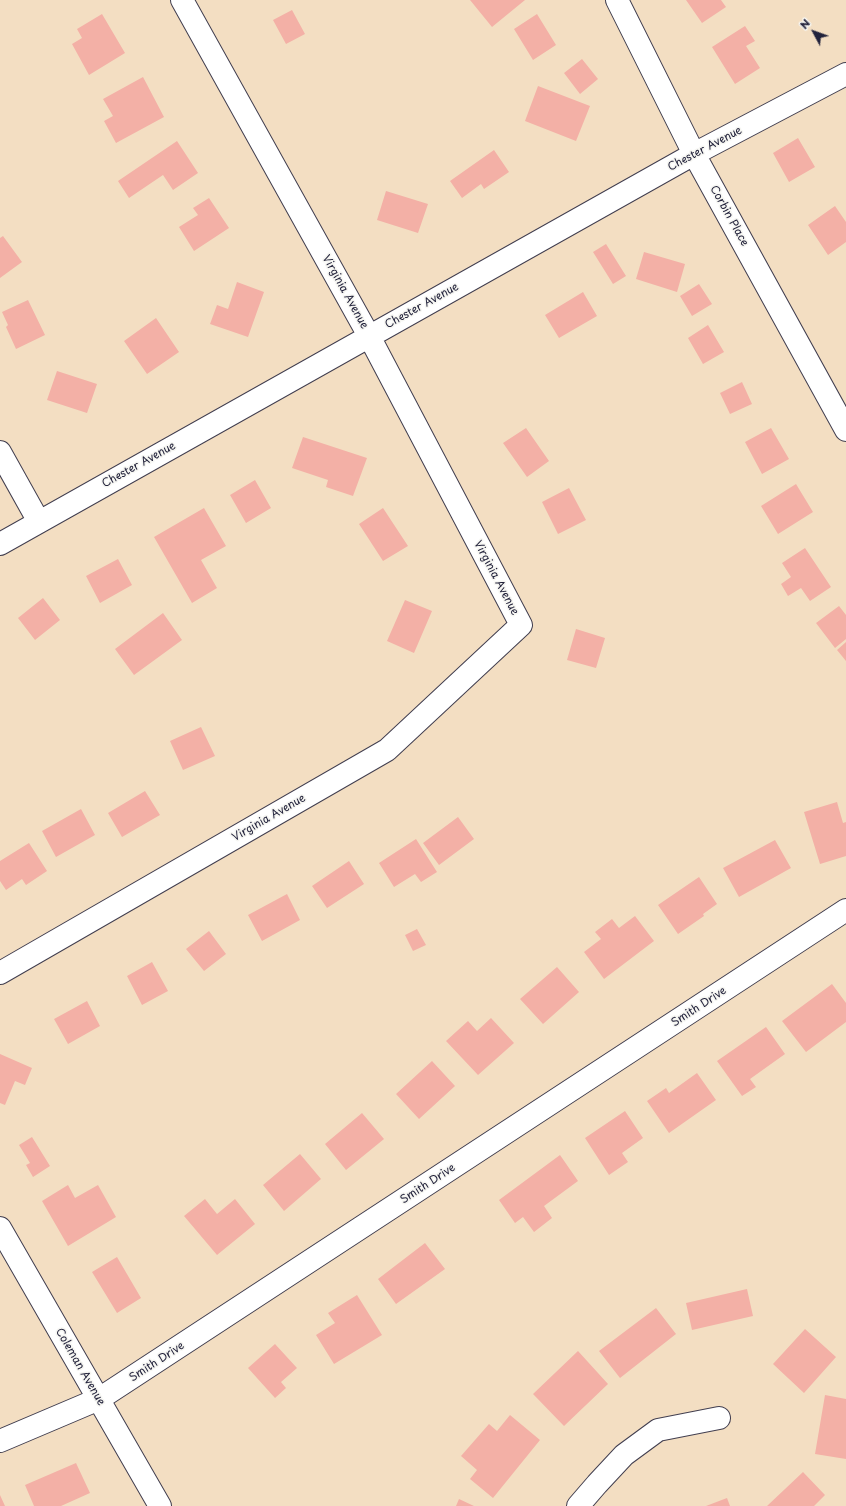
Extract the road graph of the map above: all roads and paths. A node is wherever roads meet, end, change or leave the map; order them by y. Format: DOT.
graph roads {
  1 [pos="182,0"];
  2 [pos="617,0"];
  3 [pos="846,74"];
  4 [pos="694,154"];
  5 [pos="369,336"];
  6 [pos="846,430"];
  7 [pos="0,452"];
  8 [pos="39,522"];
  9 [pos="0,544"];
  10 [pos="846,910"];
  11 [pos="0,973"];
  12 [pos="0,1228"];
  13 [pos="99,1399"];
  14 [pos="719,1418"];
  15 [pos="0,1441"];
  16 [pos="160,1506"];
  17 [pos="578,1506"];
  1 -- 5 [label="street, Virginia Avenue"];
  2 -- 4 [label="street, Corbin Place"];
  3 -- 4 [label="street, Chester Avenue"];
  4 -- 5 [label="street, Chester Avenue"];
  4 -- 6 [label="street, Corbin Place"];
  5 -- 8 [label="street, Chester Avenue"];
  5 -- 11 [label="street, Virginia Avenue"];
  7 -- 8 [label="street"];
  8 -- 9 [label="street, Chester Avenue"];
  10 -- 13 [label="street, Smith Drive"];
  12 -- 13 [label="street, Coleman Avenue"];
  13 -- 15 [label="street, Smith Drive"];
  13 -- 16 [label="street, Coleman Avenue"];
  14 -- 17 [label="street"];
}
